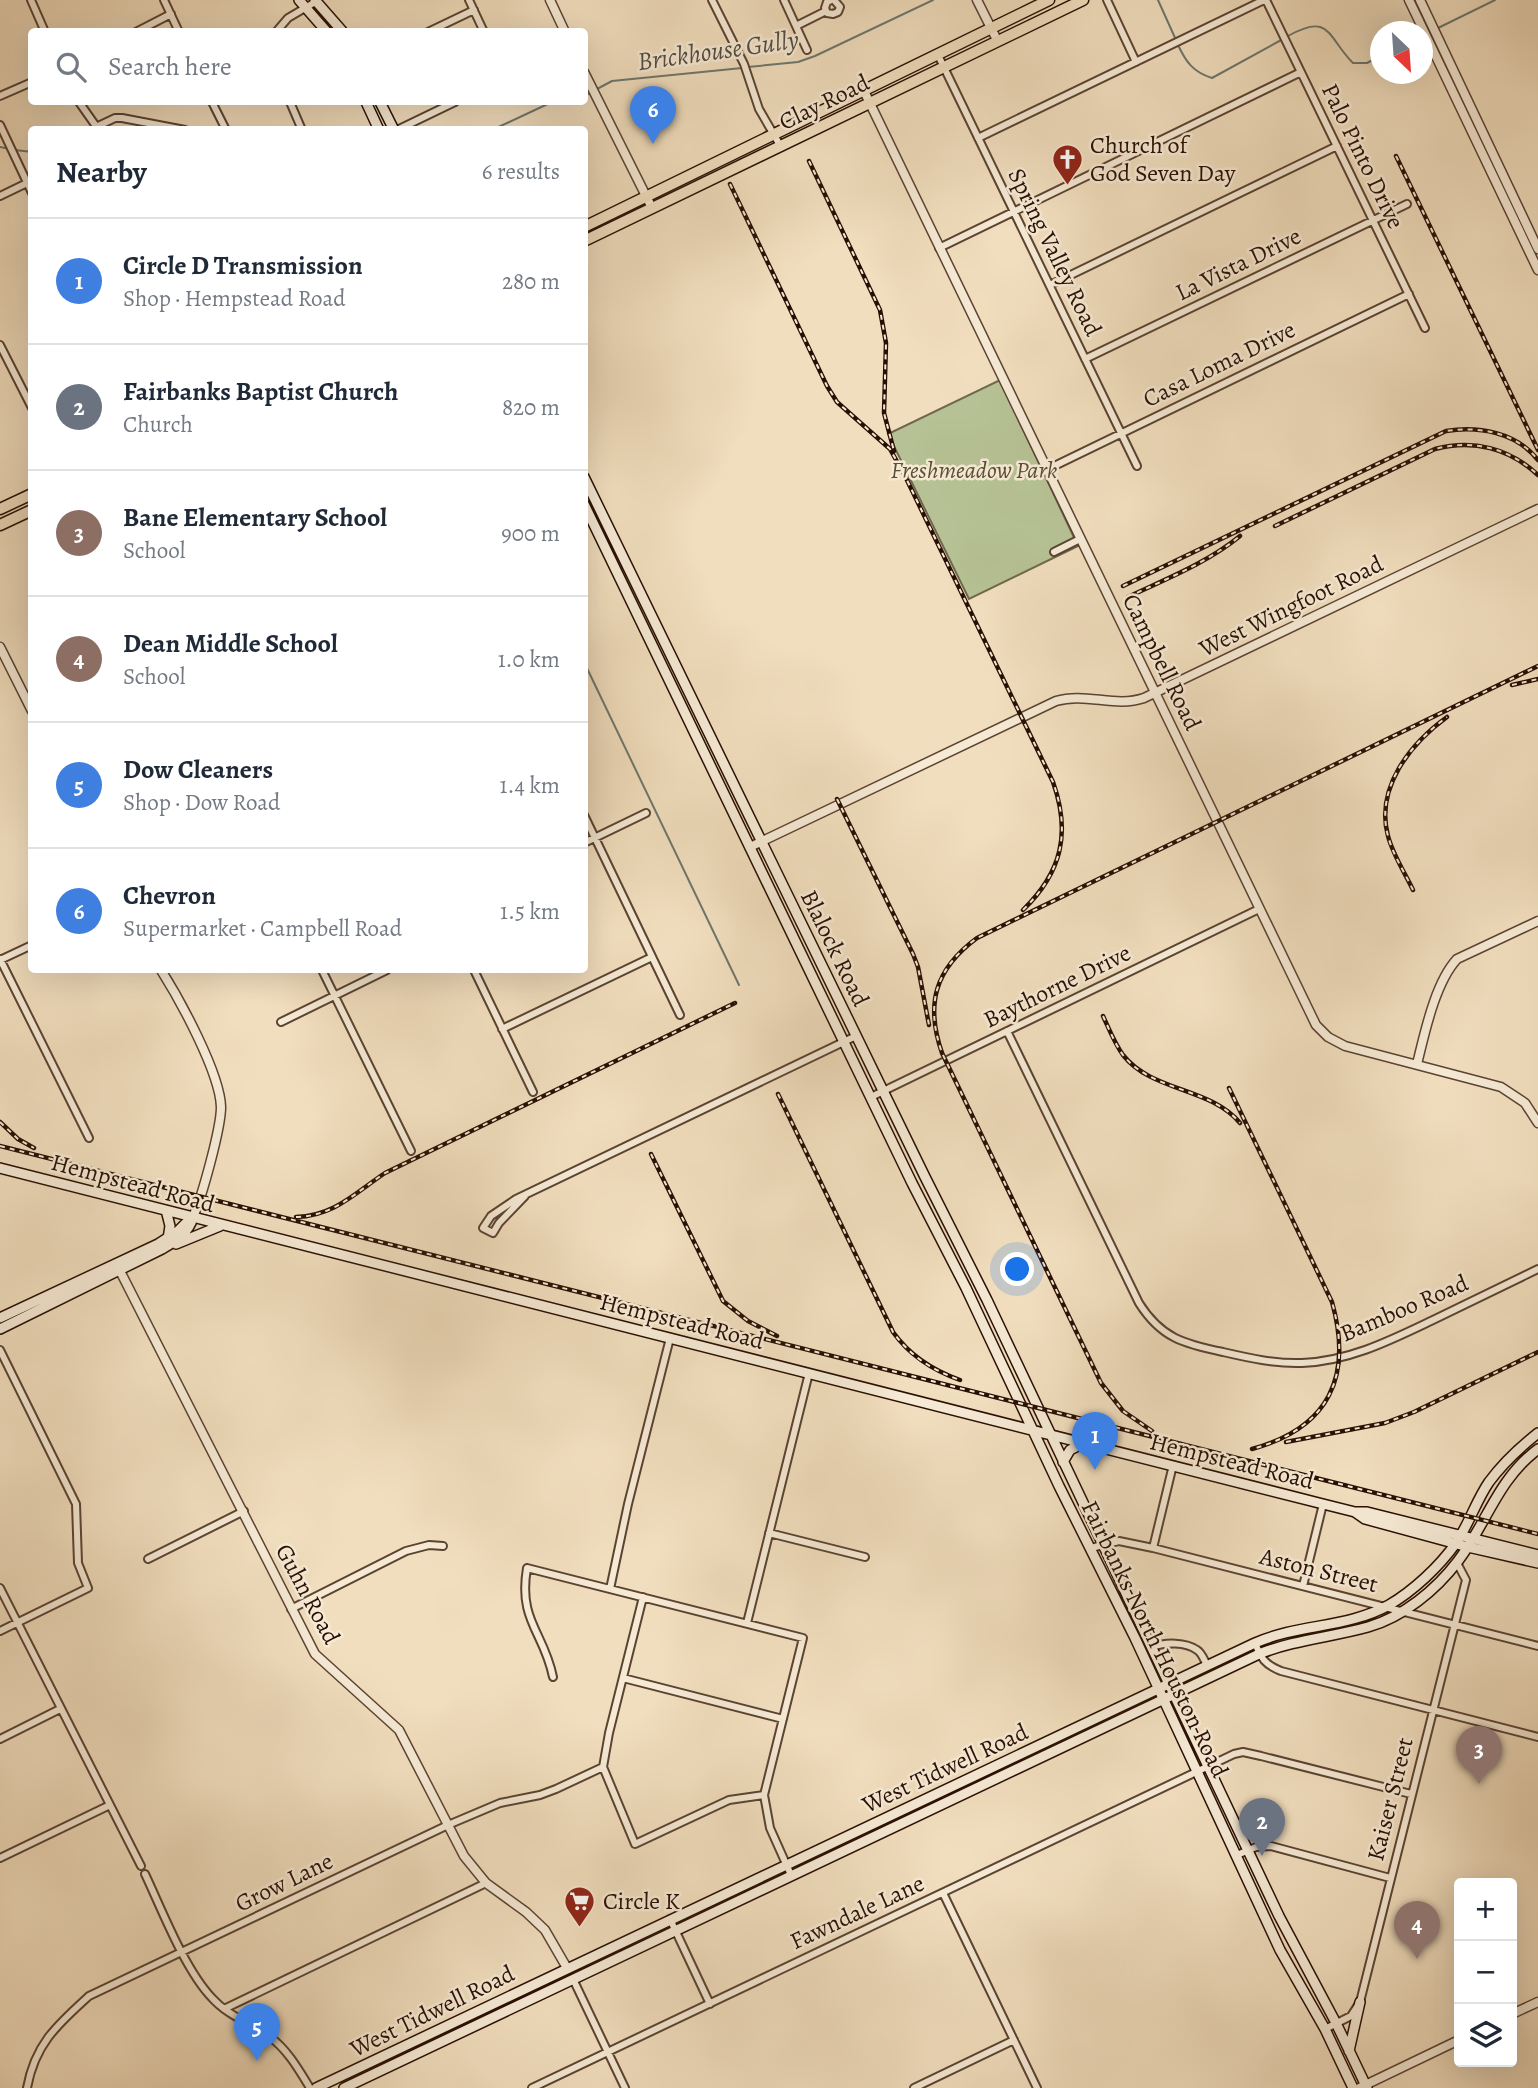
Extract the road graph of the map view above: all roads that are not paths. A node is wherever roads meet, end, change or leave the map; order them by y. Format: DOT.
graph roads {
  1 [pos="31,0"];
  2 [pos="164,0"];
  3 [pos="317,0"];
  4 [pos="469,0"];
  5 [pos="550,0"];
  6 [pos="712,0"];
  7 [pos="784,0"];
  8 [pos="847,0"];
  9 [pos="977,0"];
  10 [pos="1049,0"];
  11 [pos="1083,0"];
  12 [pos="1107,0"];
  13 [pos="1265,0"];
  14 [pos="1409,0"];
  15 [pos="1420,0"];
  16 [pos="834,1"];
  17 [pos="302,3"];
  18 [pos="474,10"];
  19 [pos="826,10"];
  20 [pos="171,15"];
  21 [pos="1419,21"];
  22 [pos="1430,21"];
  23 [pos="796,26"];
  24 [pos="1433,27"];
  25 [pos="44,28"];
  26 [pos="144,28"];
  27 [pos="177,28"];
  28 [pos="279,28"];
  29 [pos="324,28"];
  30 [pos="340,28"];
  31 [pos="436,28"];
  32 [pos="482,28"];
  33 [pos="563,28"];
  34 [pos="991,28"];
  35 [pos="997,40"];
  36 [pos="807,50"];
  37 [pos="1433,50"];
  38 [pos="938,55"];
  39 [pos="1136,62"];
  40 [pos="944,66"];
  41 [pos="1301,72"];
  42 [pos="588,80"];
  43 [pos="28,84"];
  44 [pos="864,91"];
  45 [pos="0,96"];
  46 [pos="870,103"];
  47 [pos="81,105"];
  48 [pos="214,105"];
  49 [pos="290,105"];
  50 [pos="367,105"];
  51 [pos="382,105"];
  52 [pos="449,105"];
  53 [pos="805,120"];
  54 [pos="0,125"];
  55 [pos="96,126"];
  56 [pos="100,126"];
  57 [pos="164,126"];
  58 [pos="224,126"];
  59 [pos="300,126"];
  60 [pos="377,126"];
  61 [pos="394,126"];
  62 [pos="404,126"];
  63 [pos="808,133"];
  64 [pos="773,135"];
  65 [pos="978,138"];
  66 [pos="1337,146"];
  67 [pos="781,147"];
  68 [pos="27,183"];
  69 [pos="0,196"];
  70 [pos="646,198"];
  71 [pos="1407,204"];
  72 [pos="652,208"];
  73 [pos="1014,211"];
  74 [pos="1373,220"];
  75 [pos="588,225"];
  76 [pos="588,239"];
  77 [pos="939,248"];
  78 [pos="1538,249"];
  79 [pos="1538,270"];
  80 [pos="1050,285"];
  81 [pos="1409,294"];
  82 [pos="1425,328"];
  83 [pos="0,345"];
  84 [pos="1085,359"];
  85 [pos="28,400"];
  86 [pos="1121,433"];
  87 [pos="1137,466"];
  88 [pos="1046,470"];
  89 [pos="588,492"];
  90 [pos="28,496"];
  91 [pos="0,509"];
  92 [pos="1538,509"];
  93 [pos="28,512"];
  94 [pos="588,512"];
  95 [pos="0,525"];
  96 [pos="1080,539"];
  97 [pos="1054,552"];
  98 [pos="624,556"];
  99 [pos="613,562"];
  100 [pos="660,629"];
  101 [pos="648,635"];
  102 [pos="0,647"];
  103 [pos="3,660"];
  104 [pos="1156,693"];
  105 [pos="694,701"];
  106 [pos="28,704"];
  107 [pos="682,707"];
  108 [pos="729,773"];
  109 [pos="717,778"];
  110 [pos="646,813"];
  111 [pos="588,824"];
  112 [pos="595,838"];
  113 [pos="588,841"];
  114 [pos="762,841"];
  115 [pos="750,847"];
  116 [pos="1259,909"];
  117 [pos="1538,921"];
  118 [pos="812,942"];
  119 [pos="28,947"];
  120 [pos="799,948"];
  121 [pos="652,957"];
  122 [pos="0,960"];
  123 [pos="163,973"];
  124 [pos="323,973"];
  125 [pos="381,973"];
  126 [pos="475,973"];
  127 [pos="335,997"];
  128 [pos="680,1015"];
  129 [pos="281,1022"];
  130 [pos="502,1028"];
  131 [pos="1007,1031"];
  132 [pos="856,1036"];
  133 [pos="845,1041"];
  134 [pos="1417,1064"];
  135 [pos="883,1091"];
  136 [pos="533,1093"];
  137 [pos="871,1097"];
  138 [pos="1538,1123"];
  139 [pos="89,1138"];
  140 [pos="411,1151"];
  141 [pos="0,1168"];
  142 [pos="925,1177"];
  143 [pos="912,1183"];
  144 [pos="525,1196"];
  145 [pos="166,1210"];
  146 [pos="192,1217"];
  147 [pos="220,1226"];
  148 [pos="169,1241"];
  149 [pos="967,1261"];
  150 [pos="118,1267"];
  151 [pos="956,1267"];
  152 [pos="1538,1269"];
  153 [pos="0,1318"];
  154 [pos="0,1329"];
  155 [pos="670,1338"];
  156 [pos="1009,1345"];
  157 [pos="0,1349"];
  158 [pos="996,1350"];
  159 [pos="809,1373"];
  160 [pos="1023,1408"];
  161 [pos="1003,1423"];
  162 [pos="1034,1432"];
  163 [pos="1538,1433"];
  164 [pos="1050,1436"];
  165 [pos="1082,1444"];
  166 [pos="1538,1449"];
  167 [pos="1063,1462"];
  168 [pos="1173,1465"];
  169 [pos="1323,1504"];
  170 [pos="243,1511"];
  171 [pos="769,1533"];
  172 [pos="1458,1540"];
  173 [pos="1103,1543"];
  174 [pos="1470,1543"];
  175 [pos="443,1546"];
  176 [pos="1091,1548"];
  177 [pos="1153,1548"];
  178 [pos="1538,1555"];
  179 [pos="865,1557"];
  180 [pos="148,1559"];
  181 [pos="1457,1563"];
  182 [pos="1538,1563"];
  183 [pos="1303,1586"];
  184 [pos="0,1588"];
  185 [pos="610,1588"];
  186 [pos="643,1597"];
  187 [pos="1387,1606"];
  188 [pos="292,1609"];
  189 [pos="1403,1610"];
  190 [pos="18,1622"];
  191 [pos="747,1623"];
  192 [pos="1325,1624"];
  193 [pos="1454,1625"];
  194 [pos="0,1631"];
  195 [pos="1327,1637"];
  196 [pos="1135,1638"];
  197 [pos="1255,1643"];
  198 [pos="1538,1646"];
  199 [pos="1153,1647"];
  200 [pos="1259,1654"];
  201 [pos="1206,1665"];
  202 [pos="552,1677"];
  203 [pos="623,1678"];
  204 [pos="1170,1682"];
  205 [pos="1159,1688"];
  206 [pos="1176,1694"];
  207 [pos="1164,1699"];
  208 [pos="60,1709"];
  209 [pos="1432,1709"];
  210 [pos="783,1719"];
  211 [pos="1081,1726"];
  212 [pos="1538,1737"];
  213 [pos="0,1738"];
  214 [pos="1085,1738"];
  215 [pos="1004,1762"];
  216 [pos="1209,1765"];
  217 [pos="603,1767"];
  218 [pos="1198,1770"];
  219 [pos="1012,1773"];
  220 [pos="1411,1794"];
  221 [pos="764,1795"];
  222 [pos="933,1796"];
  223 [pos="110,1805"];
  224 [pos="939,1807"];
  225 [pos="448,1825"];
  226 [pos="861,1829"];
  227 [pos="866,1841"];
  228 [pos="1248,1850"];
  229 [pos="1237,1855"];
  230 [pos="0,1858"];
  231 [pos="786,1864"];
  232 [pos="141,1866"];
  233 [pos="145,1874"];
  234 [pos="791,1875"];
  235 [pos="1390,1878"];
  236 [pos="486,1882"];
  237 [pos="729,1891"];
  238 [pos="943,1893"];
  239 [pos="734,1902"];
  240 [pos="1279,1916"];
  241 [pos="670,1919"];
  242 [pos="1267,1921"];
  243 [pos="675,1930"];
  244 [pos="183,1952"];
  245 [pos="567,1968"];
  246 [pos="573,1979"];
  247 [pos="1360,2002"];
  248 [pos="1538,2002"];
  249 [pos="710,2004"];
  250 [pos="224,2009"];
  251 [pos="482,2009"];
  252 [pos="1517,2012"];
  253 [pos="487,2020"];
  254 [pos="1336,2024"];
  255 [pos="1325,2029"];
  256 [pos="1014,2040"];
  257 [pos="1454,2042"];
  258 [pos="395,2050"];
  259 [pos="1349,2051"];
  260 [pos="607,2052"];
  261 [pos="400,2062"];
  262 [pos="1361,2087"];
  263 [pos="27,2088"];
  264 [pos="310,2088"];
  265 [pos="316,2088"];
  266 [pos="344,2088"];
  267 [pos="532,2088"];
  268 [pos="625,2088"];
  269 [pos="914,2088"];
  270 [pos="1037,2088"];
  1 -- 25 [label="street"];
  2 -- 20 [label="street"];
  3 -- 17 [label="street"];
  3 -- 30 [label="main road"];
  4 -- 18 [label="street"];
  5 -- 33 [label="street"];
  6 -- 64 [label="street"];
  7 -- 23 [label="street"];
  8 -- 16 [label="street"];
  9 -- 34 [label="street"];
  10 -- 34 [label="main road, Clay Road"];
  11 -- 35 [label="main road, Clay Road"];
  12 -- 39 [label="street"];
  13 -- 39 [label="street"];
  13 -- 41 [label="street, Palo Pinto Drive"];
  14 -- 21 [label="street"];
  15 -- 22 [label="street"];
  16 -- 19 [label="street"];
  16 -- 19 [label="street"];
  17 -- 28 [label="street"];
  17 -- 29 [label="main road"];
  18 -- 31 [label="street"];
  18 -- 32 [label="street"];
  19 -- 23 [label="street"];
  20 -- 26 [label="street"];
  20 -- 27 [label="street"];
  23 -- 36 [label="street"];
  24 -- 78 [label="street"];
  34 -- 35 [label="street"];
  34 -- 38 [label="main road, Clay Road"];
  35 -- 40 [label="main road, Clay Road"];
  37 -- 79 [label="street"];
  38 -- 40 [label="street, Spring Valley Road"];
  38 -- 44 [label="main road, Clay Road"];
  39 -- 65 [label="street"];
  40 -- 46 [label="main road, Clay Road"];
  40 -- 65 [label="street, Spring Valley Road"];
  41 -- 66 [label="street, Palo Pinto Drive"];
  41 -- 73 [label="street"];
  42 -- 70 [label="street"];
  43 -- 45 [label="street"];
  44 -- 46 [label="street, Campbell Road"];
  44 -- 53 [label="main road, Clay Road"];
  46 -- 63 [label="main road, Clay Road"];
  46 -- 77 [label="street, Campbell Road"];
  47 -- 55 [label="street"];
  48 -- 58 [label="street"];
  49 -- 59 [label="street"];
  50 -- 60 [label="main road"];
  51 -- 61 [label="main road"];
  52 -- 62 [label="street"];
  53 -- 63 [label="main road"];
  53 -- 64 [label="main road, Clay Road"];
  54 -- 68 [label="street"];
  56 -- 57 [label="street"];
  63 -- 67 [label="main road, Clay Road"];
  64 -- 67 [label="street"];
  64 -- 70 [label="main road, Clay Road"];
  65 -- 73 [label="street, Spring Valley Road"];
  66 -- 74 [label="street, Palo Pinto Drive"];
  66 -- 80 [label="street"];
  67 -- 72 [label="main road, Clay Road"];
  68 -- 69 [label="street"];
  70 -- 72 [label="street"];
  70 -- 75 [label="main road, Clay Road"];
  71 -- 74 [label="street, La Vista Drive"];
  72 -- 76 [label="main road, Clay Road"];
  73 -- 77 [label="street"];
  73 -- 80 [label="street, Spring Valley Road"];
  74 -- 81 [label="street, Palo Pinto Drive"];
  74 -- 84 [label="street, La Vista Drive"];
  77 -- 88 [label="street, Campbell Road"];
  80 -- 84 [label="street, Spring Valley Road"];
  81 -- 82 [label="street, Palo Pinto Drive"];
  81 -- 86 [label="street, Casa Loma Drive"];
  83 -- 85 [label="street"];
  84 -- 86 [label="street, Spring Valley Road"];
  86 -- 87 [label="street, Spring Valley Road"];
  86 -- 88 [label="street, Casa Loma Drive"];
  88 -- 96 [label="street, Campbell Road"];
  89 -- 98 [label="main road, Blalock Road"];
  90 -- 91 [label="main road"];
  92 -- 104 [label="street, West Wingfoot Road"];
  93 -- 95 [label="main road"];
  94 -- 99 [label="main road, Blalock Road"];
  96 -- 97 [label="street"];
  96 -- 104 [label="street, Campbell Road"];
  98 -- 99 [label="main road"];
  98 -- 100 [label="main road, Blalock Road"];
  99 -- 101 [label="main road, Blalock Road"];
  100 -- 101 [label="main road"];
  100 -- 105 [label="main road, Blalock Road"];
  101 -- 107 [label="main road, Blalock Road"];
  102 -- 103 [label="street"];
  103 -- 106 [label="street"];
  104 -- 114 [label="street, West Wingfoot Road"];
  104 -- 116 [label="street, Campbell Road"];
  105 -- 107 [label="main road"];
  105 -- 108 [label="main road, Blalock Road"];
  107 -- 109 [label="main road, Blalock Road"];
  108 -- 109 [label="main road"];
  108 -- 114 [label="main road, Blalock Road"];
  109 -- 115 [label="main road, Blalock Road"];
  110 -- 112 [label="street"];
  111 -- 112 [label="street"];
  112 -- 113 [label="street"];
  112 -- 121 [label="street"];
  114 -- 115 [label="street, West Wingfoot Road"];
  114 -- 118 [label="main road, Blalock Road"];
  115 -- 120 [label="main road, Blalock Road"];
  116 -- 131 [label="street, Baythorne Drive"];
  116 -- 134 [label="street, Campbell Road"];
  117 -- 134 [label="street"];
  118 -- 120 [label="main road"];
  118 -- 132 [label="main road, Blalock Road"];
  119 -- 122 [label="street"];
  120 -- 133 [label="main road, Blalock Road"];
  121 -- 128 [label="street"];
  121 -- 130 [label="street"];
  122 -- 139 [label="street"];
  123 -- 146 [label="street"];
  124 -- 127 [label="street"];
  125 -- 127 [label="street"];
  126 -- 130 [label="street"];
  127 -- 129 [label="street"];
  127 -- 140 [label="street"];
  130 -- 136 [label="street"];
  131 -- 135 [label="street, Baythorne Drive"];
  131 -- 152 [label="street, Bamboo Road"];
  132 -- 133 [label="street"];
  132 -- 135 [label="main road, Blalock Road"];
  133 -- 137 [label="main road, Blalock Road"];
  133 -- 144 [label="street"];
  134 -- 138 [label="street, Campbell Road"];
  135 -- 137 [label="street, Baythorne Drive"];
  135 -- 142 [label="main road, Blalock Road"];
  137 -- 143 [label="main road, Blalock Road"];
  141 -- 145 [label="main road, Hempstead Road"];
  142 -- 143 [label="main road"];
  142 -- 149 [label="main road, Blalock Road"];
  143 -- 151 [label="main road, Blalock Road"];
  144 -- 144 [label="street"];
  145 -- 146 [label="main road, Hempstead Road"];
  145 -- 148 [label="main road"];
  146 -- 147 [label="main road, Hempstead Road"];
  146 -- 148 [label="main road"];
  147 -- 148 [label="main road"];
  147 -- 155 [label="main road, Hempstead Road"];
  148 -- 150 [label="main road"];
  149 -- 151 [label="main road"];
  149 -- 156 [label="main road, Blalock Road"];
  150 -- 153 [label="main road"];
  150 -- 154 [label="main road"];
  150 -- 170 [label="street, Guhn Road"];
  151 -- 158 [label="main road, Blalock Road"];
  155 -- 159 [label="main road, Hempstead Road"];
  155 -- 185 [label="street"];
  156 -- 158 [label="main road"];
  156 -- 164 [label="main road, Blalock Road"];
  157 -- 190 [label="street"];
  158 -- 160 [label="main road, Blalock Road"];
  159 -- 161 [label="main road, Hempstead Road"];
  159 -- 171 [label="street"];
  160 -- 161 [label="main road"];
  160 -- 162 [label="main road, Blalock Road"];
  161 -- 162 [label="main road, Hempstead Road"];
  162 -- 164 [label="main road, Hempstead Road"];
  162 -- 176 [label="main road, Fairbanks North Houston Road"];
  163 -- 172 [label="main road, West Tidwell Road"];
  164 -- 165 [label="main road, Hempstead Road"];
  164 -- 167 [label="main road, Fairbanks North Houston Road"];
  165 -- 167 [label="main road"];
  165 -- 168 [label="main road, Hempstead Road"];
  166 -- 174 [label="main road, West Tidwell Road"];
  167 -- 173 [label="main road, Fairbanks North Houston Road"];
  168 -- 169 [label="main road, Hempstead Road"];
  168 -- 177 [label="street"];
  169 -- 172 [label="main road, Hempstead Road"];
  169 -- 183 [label="street"];
  170 -- 180 [label="street"];
  170 -- 188 [label="street, Guhn Road"];
  171 -- 179 [label="street"];
  171 -- 191 [label="street"];
  172 -- 174 [label="main road, Hempstead Road"];
  172 -- 187 [label="main road, West Tidwell Road"];
  173 -- 176 [label="street, Aston Street"];
  173 -- 177 [label="street, Aston Street"];
  173 -- 199 [label="main road, Fairbanks North Houston Road"];
  174 -- 178 [label="main road, Hempstead Road"];
  174 -- 181 [label="main road, West Tidwell Road"];
  174 -- 182 [label="main road, Hempstead Road"];
  175 -- 188 [label="street"];
  176 -- 196 [label="main road, Fairbanks North Houston Road"];
  177 -- 183 [label="street, Aston Street"];
  181 -- 189 [label="main road, West Tidwell Road"];
  181 -- 193 [label="street, Kaiser Street"];
  183 -- 187 [label="street, Aston Street"];
  184 -- 190 [label="street"];
  185 -- 186 [label="street"];
  185 -- 202 [label="street"];
  186 -- 191 [label="street"];
  186 -- 203 [label="street"];
  187 -- 189 [label="street, Aston Street"];
  187 -- 192 [label="main road, West Tidwell Road"];
  188 -- 225 [label="street, Guhn Road"];
  189 -- 193 [label="street, Aston Street"];
  189 -- 195 [label="main road, West Tidwell Road"];
  190 -- 194 [label="street"];
  190 -- 208 [label="street"];
  191 -- 210 [label="street"];
  192 -- 195 [label="main road"];
  192 -- 197 [label="main road, West Tidwell Road"];
  193 -- 198 [label="street, Aston Street"];
  193 -- 209 [label="street, Kaiser Street"];
  195 -- 200 [label="main road, West Tidwell Road"];
  196 -- 199 [label="main road"];
  196 -- 205 [label="main road, Fairbanks North Houston Road"];
  197 -- 200 [label="street"];
  197 -- 201 [label="main road, West Tidwell Road"];
  199 -- 201 [label="street"];
  199 -- 204 [label="main road, Fairbanks North Houston Road"];
  200 -- 206 [label="main road, West Tidwell Road"];
  200 -- 209 [label="street"];
  201 -- 204 [label="main road, West Tidwell Road"];
  203 -- 210 [label="street"];
  203 -- 217 [label="street"];
  204 -- 205 [label="main road, West Tidwell Road"];
  204 -- 206 [label="main road, Fairbanks North Houston Road"];
  205 -- 207 [label="main road, Fairbanks North Houston Road"];
  205 -- 211 [label="main road, West Tidwell Road"];
  206 -- 207 [label="main road, West Tidwell Road"];
  206 -- 216 [label="main road, Fairbanks North Houston Road"];
  207 -- 214 [label="main road, West Tidwell Road"];
  207 -- 218 [label="main road, Fairbanks North Houston Road"];
  208 -- 213 [label="street"];
  208 -- 223 [label="street"];
  209 -- 212 [label="street"];
  209 -- 220 [label="street, Kaiser Street"];
  210 -- 221 [label="street"];
  211 -- 214 [label="main road"];
  211 -- 215 [label="main road, West Tidwell Road"];
  214 -- 219 [label="main road, West Tidwell Road"];
  215 -- 219 [label="main road"];
  215 -- 222 [label="main road, West Tidwell Road"];
  216 -- 218 [label="street, Fawndale Lane"];
  216 -- 220 [label="street, Fawndale Lane"];
  216 -- 228 [label="main road, Fairbanks North Houston Road"];
  217 -- 221 [label="street"];
  217 -- 225 [label="street, Grow Lane"];
  218 -- 229 [label="main road, Fairbanks North Houston Road"];
  218 -- 238 [label="street, Fawndale Lane"];
  219 -- 224 [label="main road, West Tidwell Road"];
  220 -- 235 [label="street, Kaiser Street"];
  221 -- 231 [label="street"];
  222 -- 224 [label="main road"];
  222 -- 226 [label="main road, West Tidwell Road"];
  223 -- 230 [label="street"];
  223 -- 232 [label="street"];
  224 -- 227 [label="main road, West Tidwell Road"];
  225 -- 236 [label="street, Guhn Road"];
  225 -- 244 [label="street, Grow Lane"];
  226 -- 227 [label="main road"];
  226 -- 231 [label="main road, West Tidwell Road"];
  227 -- 234 [label="main road, West Tidwell Road"];
  228 -- 229 [label="street"];
  228 -- 235 [label="street"];
  228 -- 240 [label="main road, Fairbanks North Houston Road"];
  229 -- 242 [label="main road, Fairbanks North Houston Road"];
  231 -- 234 [label="street"];
  231 -- 237 [label="main road, West Tidwell Road"];
  233 -- 244 [label="street"];
  234 -- 239 [label="main road, West Tidwell Road"];
  235 -- 247 [label="street, Kaiser Street"];
  236 -- 245 [label="street, Guhn Road"];
  236 -- 250 [label="street"];
  237 -- 239 [label="main road"];
  237 -- 241 [label="main road, West Tidwell Road"];
  238 -- 249 [label="street, Fawndale Lane"];
  238 -- 256 [label="street"];
  239 -- 243 [label="main road, West Tidwell Road"];
  240 -- 242 [label="main road"];
  240 -- 254 [label="main road, Fairbanks North Houston Road"];
  241 -- 243 [label="street"];
  241 -- 245 [label="main road, West Tidwell Road"];
  242 -- 255 [label="main road, Fairbanks North Houston Road"];
  243 -- 246 [label="main road, West Tidwell Road"];
  243 -- 249 [label="street"];
  244 -- 250 [label="street"];
  244 -- 263 [label="street, Grow Lane"];
  245 -- 251 [label="main road, West Tidwell Road"];
  246 -- 253 [label="main road, West Tidwell Road"];
  246 -- 260 [label="street"];
  247 -- 254 [label="street"];
  247 -- 259 [label="main road"];
  248 -- 252 [label="street"];
  249 -- 260 [label="street, Fawndale Lane"];
  250 -- 264 [label="street"];
  251 -- 253 [label="main road"];
  251 -- 258 [label="main road, West Tidwell Road"];
  253 -- 261 [label="main road, West Tidwell Road"];
  254 -- 255 [label="street"];
  254 -- 259 [label="main road, Fairbanks North Houston Road"];
  255 -- 262 [label="main road, Fairbanks North Houston Road"];
  256 -- 269 [label="street"];
  256 -- 270 [label="street"];
  257 -- 262 [label="street"];
  258 -- 261 [label="main road"];
  258 -- 265 [label="main road, West Tidwell Road"];
  259 -- 262 [label="main road, Fairbanks North Houston Road"];
  260 -- 267 [label="street, Fawndale Lane"];
  260 -- 268 [label="street"];
  261 -- 266 [label="main road, West Tidwell Road"];
}
